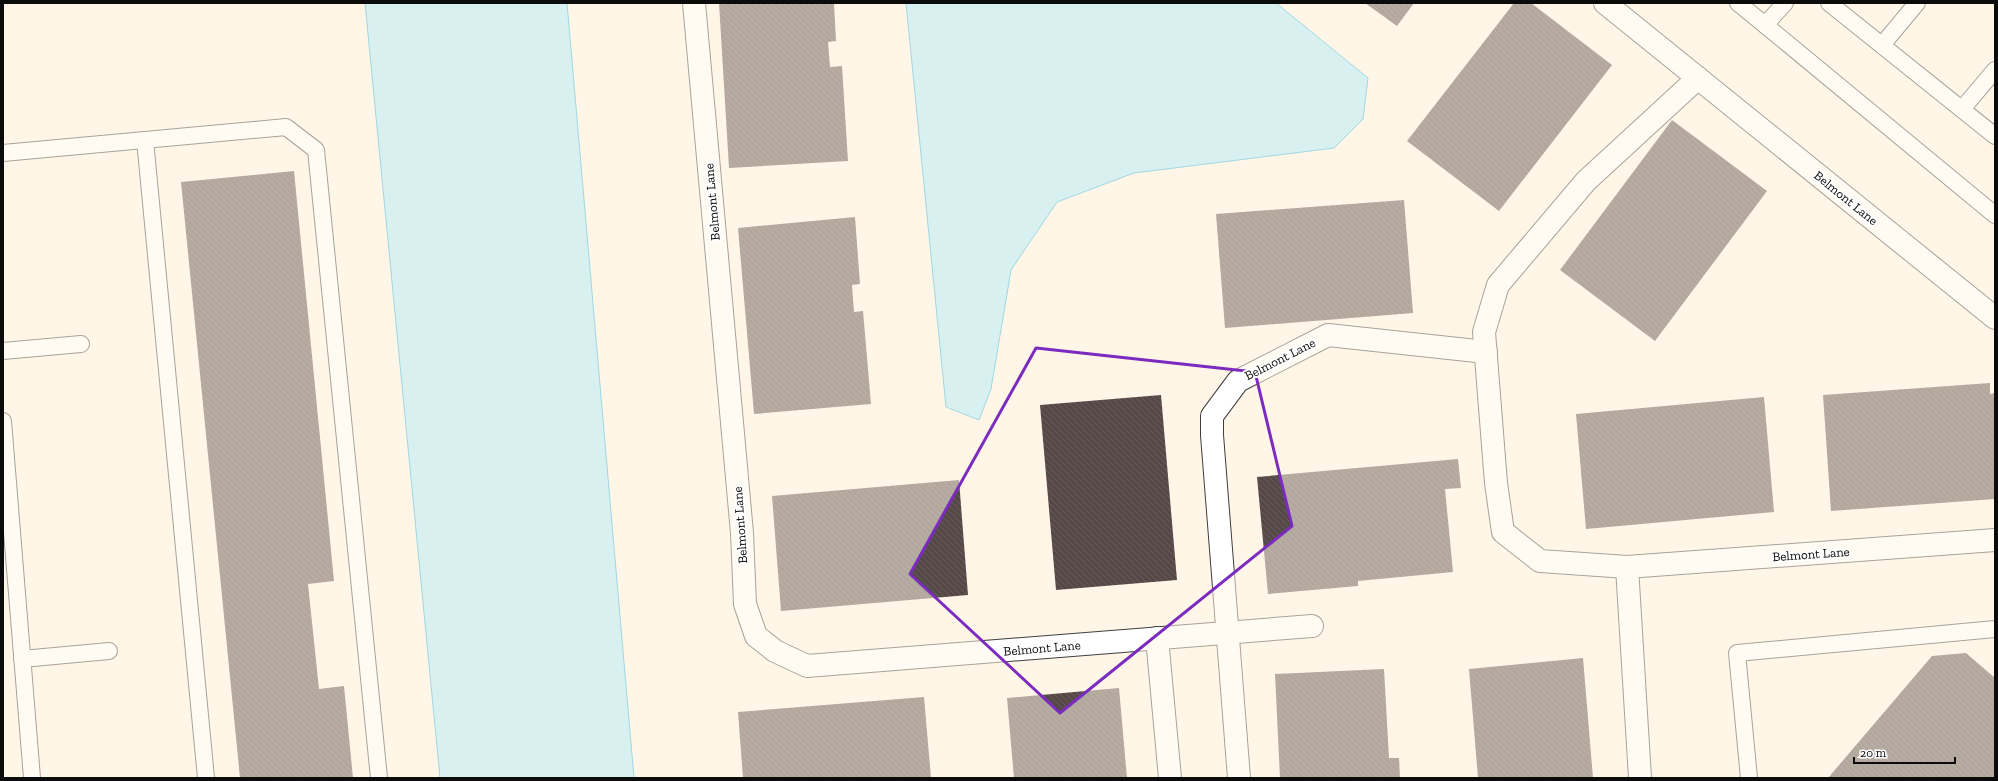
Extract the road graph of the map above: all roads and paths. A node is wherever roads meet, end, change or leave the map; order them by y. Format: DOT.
graph roads {
  1 [pos="694,3"];
  2 [pos="1605,3"];
  3 [pos="1738,3"];
  4 [pos="1785,3"];
  5 [pos="1829,3"];
  6 [pos="1917,3"];
  7 [pos="1765,25"];
  8 [pos="1882,45"];
  9 [pos="1995,70"];
  10 [pos="1698,78"];
  11 [pos="1962,109"];
  12 [pos="1995,136"];
  13 [pos="145,140"];
  14 [pos="3,153"];
  15 [pos="1995,215"];
  16 [pos="1995,318"];
  17 [pos="82,344"];
  18 [pos="3,351"];
  19 [pos="1486,352"];
  20 [pos="3,422"];
  21 [pos="1995,540"];
  22 [pos="1627,566"];
  23 [pos="1312,626"];
  24 [pos="1995,629"];
  25 [pos="1227,633"];
  26 [pos="1157,638"];
  27 [pos="109,651"];
  28 [pos="22,659"];
  29 [pos="32,778"];
  30 [pos="206,778"];
  31 [pos="379,778"];
  32 [pos="1170,778"];
  33 [pos="1239,778"];
  34 [pos="1640,778"];
  35 [pos="1749,778"];
  1 -- 26 [label="street, Belmont Lane"];
  2 -- 10 [label="street, Belmont Lane"];
  3 -- 7 [label="lane"];
  4 -- 7 [label="lane"];
  5 -- 8 [label="lane"];
  6 -- 8 [label="lane"];
  7 -- 15 [label="lane"];
  8 -- 11 [label="lane"];
  9 -- 11 [label="lane"];
  10 -- 16 [label="street, Belmont Lane"];
  10 -- 19 [label="street, Belmont Lane"];
  11 -- 12 [label="lane"];
  13 -- 14 [label="lane"];
  13 -- 30 [label="lane"];
  13 -- 31 [label="lane"];
  17 -- 18 [label="lane"];
  19 -- 22 [label="street, Belmont Lane"];
  19 -- 25 [label="street, Belmont Lane"];
  20 -- 28 [label="lane"];
  21 -- 22 [label="street, Belmont Lane"];
  22 -- 34 [label="street"];
  23 -- 25 [label="street, Belmont Lane"];
  24 -- 35 [label="lane"];
  25 -- 26 [label="street, Belmont Lane"];
  25 -- 33 [label="street, Belmont Lane"];
  26 -- 32 [label="street"];
  27 -- 28 [label="lane"];
  28 -- 29 [label="lane"];
}
